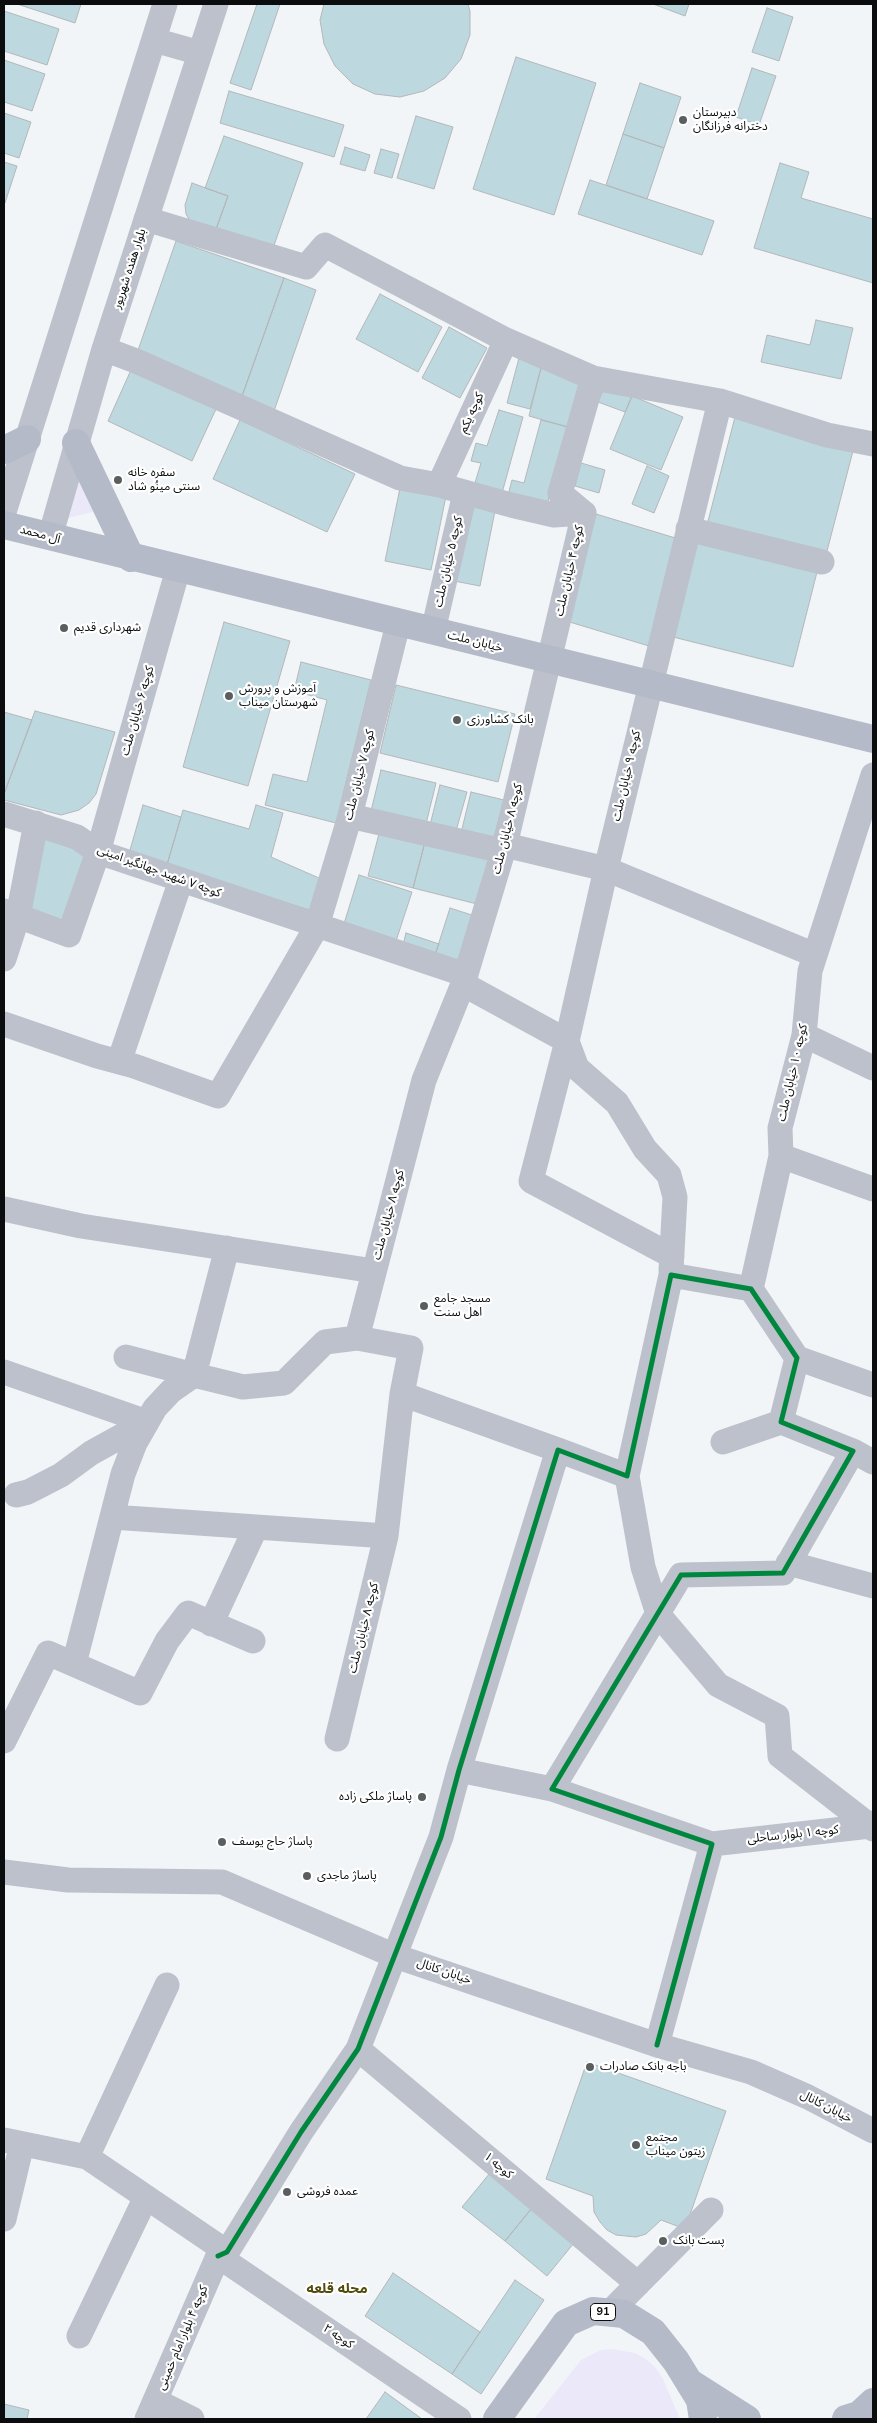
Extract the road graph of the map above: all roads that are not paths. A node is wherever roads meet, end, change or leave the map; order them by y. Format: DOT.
graph roads {
  1 [pos="165,4"];
  2 [pos="216,4"];
  3 [pos="154,40"];
  4 [pos="200,53"];
  5 [pos="146,219"];
  6 [pos="506,340"];
  7 [pos="104,349"];
  8 [pos="593,378"];
  9 [pos="720,401"];
  10 [pos="76,443"];
  11 [pos="873,444"];
  12 [pos="15,445"];
  13 [pos="439,485"];
  14 [pos="465,493"];
  15 [pos="4,512"];
  16 [pos="584,513"];
  17 [pos="4,525"];
  18 [pos="688,529"];
  19 [pos="50,537"];
  20 [pos="76,544"];
  21 [pos="131,558"];
  22 [pos="822,562"];
  23 [pos="178,569"];
  24 [pos="398,624"];
  25 [pos="432,631"];
  26 [pos="549,660"];
  27 [pos="649,684"];
  28 [pos="873,739"];
  29 [pos="873,774"];
  30 [pos="4,814"];
  31 [pos="350,816"];
  32 [pos="36,823"];
  33 [pos="504,848"];
  34 [pos="98,852"];
  35 [pos="606,868"];
  36 [pos="181,880"];
  37 [pos="11,914"];
  38 [pos="317,926"];
  39 [pos="815,955"];
  40 [pos="4,959"];
  41 [pos="464,980"];
  42 [pos="4,1024"];
  43 [pos="804,1034"];
  44 [pos="567,1041"];
  45 [pos="119,1062"];
  46 [pos="873,1068"];
  47 [pos="781,1156"];
  48 [pos="873,1189"];
  49 [pos="4,1209"];
  50 [pos="227,1248"];
  51 [pos="671,1266"];
  52 [pos="374,1271"];
  53 [pos="751,1289"];
  54 [pos="357,1338"];
  55 [pos="126,1357"];
  56 [pos="797,1358"];
  57 [pos="4,1372"];
  58 [pos="194,1375"];
  59 [pos="873,1385"];
  60 [pos="402,1394"];
  61 [pos="147,1422"];
  62 [pos="781,1422"];
  63 [pos="723,1442"];
  64 [pos="558,1450"];
  65 [pos="863,1456"];
  66 [pos="627,1476"];
  67 [pos="16,1495"];
  68 [pos="112,1517"];
  69 [pos="256,1527"];
  70 [pos="386,1536"];
  71 [pos="788,1563"];
  72 [pos="873,1586"];
  73 [pos="658,1614"];
  74 [pos="212,1624"];
  75 [pos="253,1641"];
  76 [pos="74,1664"];
  77 [pos="337,1739"];
  78 [pos="4,1741"];
  79 [pos="459,1770"];
  80 [pos="552,1789"];
  81 [pos="872,1826"];
  82 [pos="712,1844"];
  83 [pos="4,1872"];
  84 [pos="395,1956"];
  85 [pos="167,1985"];
  86 [pos="657,2045"];
  87 [pos="358,2049"];
  88 [pos="873,2131"];
  89 [pos="13,2142"];
  90 [pos="87,2157"];
  91 [pos="146,2197"];
  92 [pos="711,2210"];
  93 [pos="4,2219"];
  94 [pos="222,2254"];
  95 [pos="638,2284"];
  96 [pos="609,2313"];
  97 [pos="79,2336"];
  98 [pos="873,2402"];
  99 [pos="701,2405"];
  100 [pos="151,2410"];
  101 [pos="497,2418"];
  102 [pos="192,2419"];
  103 [pos="459,2419"];
  104 [pos="747,2419"];
  105 [pos="846,2419"];
  1 -- 3 [label="street"];
  2 -- 4 [label="street, بلوار هفده شهریور"];
  3 -- 4 [label="street"];
  3 -- 12 [label="street"];
  4 -- 5 [label="street, بلوار هفده شهریور"];
  5 -- 6 [label="street"];
  5 -- 7 [label="street, بلوار هفده شهریور"];
  6 -- 8 [label="street"];
  6 -- 13 [label="street, کوچه یکم"];
  7 -- 10 [label="street, بلوار هفده شهریور"];
  7 -- 13 [label="street"];
  8 -- 9 [label="street"];
  8 -- 16 [label="street, کوچه ۴ خیابان ملت"];
  9 -- 11 [label="street"];
  9 -- 18 [label="street, کوچه ۹ خیابان ملت"];
  10 -- 19 [label="street, بلوار هفده شهریور"];
  10 -- 21 [label="main road"];
  12 -- 15 [label="street"];
  13 -- 14 [label="street"];
  14 -- 16 [label="street"];
  14 -- 25 [label="street, کوچه ۵ خیابان ملت"];
  16 -- 26 [label="street, کوچه ۴ خیابان ملت"];
  17 -- 19 [label="main road, آل محمد"];
  18 -- 22 [label="street"];
  18 -- 27 [label="street, کوچه ۹ خیابان ملت"];
  19 -- 20 [label="main road, آل محمد"];
  20 -- 21 [label="main road, خیابان ملت"];
  21 -- 23 [label="main road, خیابان ملت"];
  23 -- 24 [label="main road, خیابان ملت"];
  23 -- 34 [label="street, کوچه ۶ خیابان ملت"];
  24 -- 25 [label="main road, خیابان ملت"];
  24 -- 31 [label="street, کوچه ۷ خیابان ملت"];
  25 -- 26 [label="main road, خیابان ملت"];
  26 -- 27 [label="main road, خیابان ملت"];
  26 -- 33 [label="street, کوچه ۸ خیابان ملت"];
  27 -- 28 [label="main road, خیابان ملت"];
  27 -- 35 [label="street, کوچه ۹ خیابان ملت"];
  29 -- 39 [label="street, کوچه ۱۰ خیابان ملت"];
  30 -- 32 [label="street, کوچه ۷ شهید جهانگیر امینی"];
  31 -- 33 [label="street"];
  31 -- 38 [label="street, کوچه ۷ خیابان ملت"];
  32 -- 34 [label="street, کوچه ۷ شهید جهانگیر امینی"];
  32 -- 37 [label="street"];
  33 -- 35 [label="street"];
  33 -- 41 [label="street, کوچه ۸ خیابان ملت"];
  34 -- 36 [label="street, کوچه ۷ شهید جهانگیر امینی"];
  34 -- 37 [label="street, کوچه ۶ خیابان ملت"];
  35 -- 39 [label="street"];
  35 -- 44 [label="street, کوچه ۹ خیابان ملت"];
  36 -- 38 [label="street, کوچه ۷ شهید جهانگیر امینی"];
  36 -- 45 [label="street"];
  37 -- 40 [label="street"];
  38 -- 41 [label="street, کوچه ۷ شهید جهانگیر امینی"];
  38 -- 45 [label="street, کوچه ۷ خیابان ملت"];
  39 -- 43 [label="street, کوچه ۱۰ خیابان ملت"];
  41 -- 44 [label="street, کوچه ۷ شهید جهانگیر امینی"];
  41 -- 52 [label="street, کوچه ۸ خیابان ملت"];
  42 -- 45 [label="street"];
  43 -- 46 [label="street"];
  43 -- 47 [label="street, کوچه ۱۰ خیابان ملت"];
  44 -- 51 [label="street"];
  44 -- 51 [label="street, کوچه ۹ خیابان ملت"];
  47 -- 48 [label="street"];
  47 -- 53 [label="street, کوچه ۱۰ خیابان ملت"];
  49 -- 50 [label="street"];
  50 -- 52 [label="street"];
  50 -- 58 [label="street"];
  51 -- 53 [label="street"];
  51 -- 66 [label="street"];
  52 -- 54 [label="street, کوچه ۸ خیابان ملت"];
  53 -- 56 [label="street"];
  54 -- 58 [label="street"];
  54 -- 60 [label="street, کوچه ۸ خیابان ملت"];
  55 -- 58 [label="street"];
  56 -- 59 [label="street"];
  56 -- 62 [label="street"];
  57 -- 61 [label="street"];
  58 -- 61 [label="street"];
  60 -- 64 [label="street"];
  60 -- 70 [label="street, کوچه ۸ خیابان ملت"];
  61 -- 67 [label="street"];
  61 -- 68 [label="street"];
  62 -- 63 [label="street"];
  62 -- 65 [label="street"];
  64 -- 66 [label="street"];
  64 -- 79 [label="street, کوچه ۴ بلوار امام خمینی"];
  65 -- 71 [label="street"];
  66 -- 73 [label="street"];
  68 -- 69 [label="street"];
  68 -- 76 [label="street"];
  69 -- 70 [label="street"];
  69 -- 74 [label="street"];
  70 -- 77 [label="street, کوچه ۸ خیابان ملت"];
  71 -- 72 [label="street"];
  71 -- 73 [label="street"];
  73 -- 80 [label="street"];
  73 -- 81 [label="street"];
  74 -- 75 [label="street"];
  74 -- 76 [label="street"];
  76 -- 78 [label="street"];
  79 -- 80 [label="street"];
  79 -- 84 [label="street, کوچه ۴ بلوار امام خمینی"];
  80 -- 82 [label="street"];
  81 -- 82 [label="street, کوچه ۱ بلوار ساحلی"];
  82 -- 86 [label="street"];
  83 -- 84 [label="street, خیابان کانال"];
  84 -- 86 [label="street, خیابان کانال"];
  84 -- 87 [label="street, کوچه ۴ بلوار امام خمینی"];
  85 -- 90 [label="street"];
  86 -- 88 [label="street, خیابان کانال"];
  87 -- 94 [label="street, کوچه ۴ بلوار امام خمینی"];
  87 -- 95 [label="street, کوچه ۱"];
  89 -- 90 [label="street"];
  89 -- 93 [label="street"];
  90 -- 91 [label="street, کوچه ۲"];
  91 -- 94 [label="street, کوچه ۲"];
  91 -- 97 [label="street"];
  92 -- 95 [label="street"];
  94 -- 100 [label="street, کوچه ۴ بلوار امام خمینی"];
  94 -- 103 [label="street, کوچه ۲"];
  95 -- 96 [label="street"];
  96 -- 99 [label="main road, 91"];
  96 -- 101 [label="main road, 91"];
  98 -- 105 [label="main road"];
  99 -- 104 [label="main road"];
  100 -- 102 [label="street"];
}
